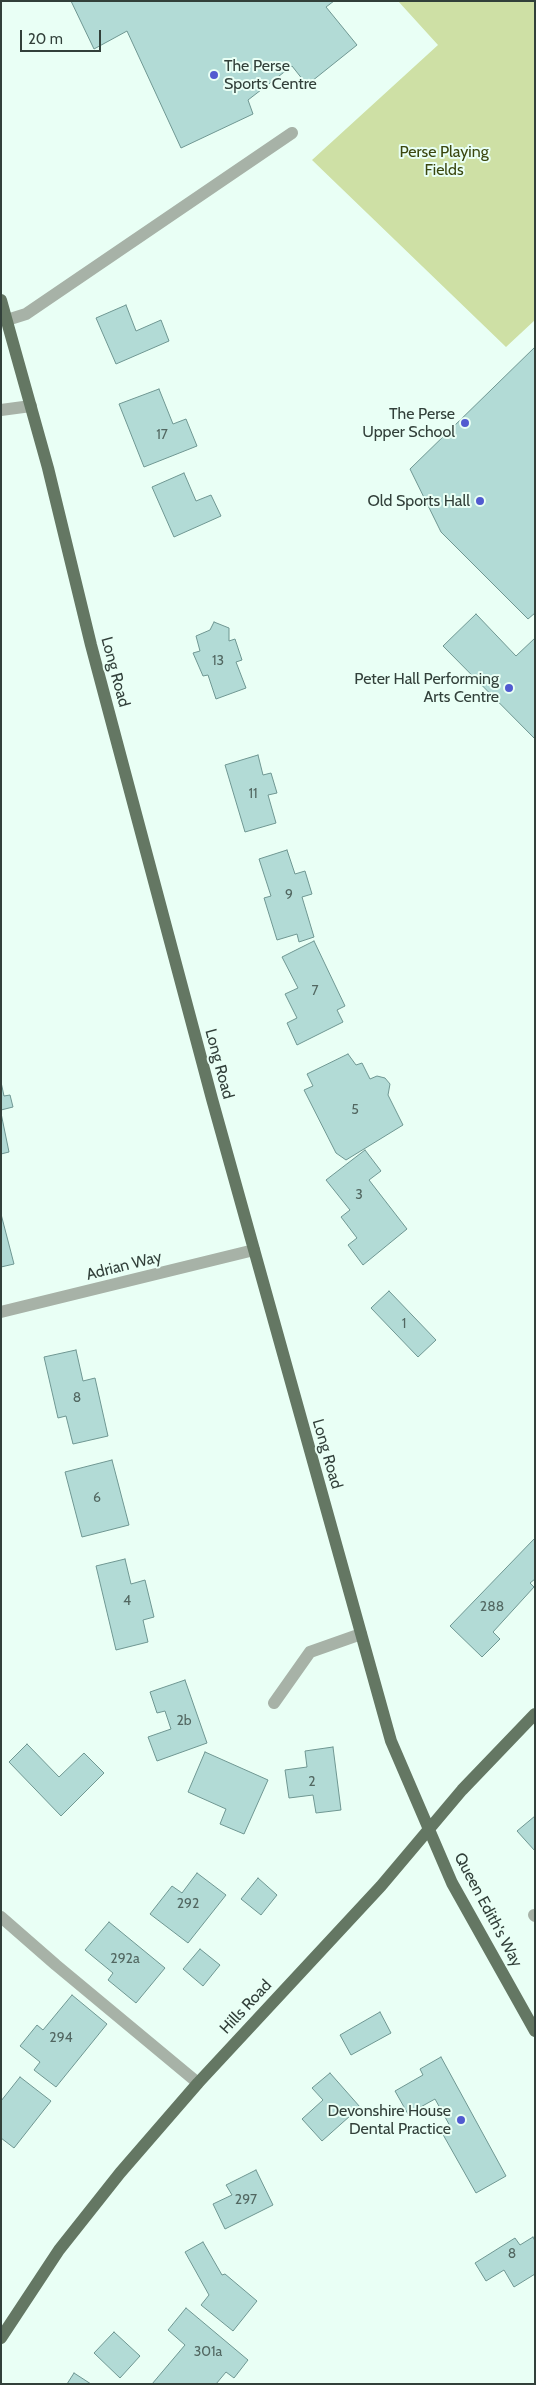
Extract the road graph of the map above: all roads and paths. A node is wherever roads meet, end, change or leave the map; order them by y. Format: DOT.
graph roads {
  1 [pos="292,133"];
  2 [pos="1,300"];
  3 [pos="7,320"];
  4 [pos="31,406"];
  5 [pos="1,410"];
  6 [pos="254,1250"];
  7 [pos="1,1312"];
  8 [pos="361,1634"];
  9 [pos="274,1703"];
  10 [pos="535,1714"];
  11 [pos="429,1829"];
  12 [pos="1,1917"];
  13 [pos="534,2027"];
  14 [pos="198,2083"];
  15 [pos="1,2338"];
  1 -- 3 [label="lane"];
  2 -- 3 [label="main road, Long Road"];
  3 -- 4 [label="main road, Long Road"];
  4 -- 5 [label="lane"];
  4 -- 6 [label="main road, Long Road"];
  6 -- 7 [label="lane, Adrian Way"];
  6 -- 8 [label="main road, Long Road"];
  8 -- 9 [label="lane"];
  8 -- 11 [label="main road, Long Road"];
  10 -- 11 [label="main road, Hills Road"];
  11 -- 13 [label="main road, Queen Edith's Way"];
  11 -- 14 [label="main road, Hills Road"];
  12 -- 14 [label="lane"];
  14 -- 15 [label="main road, Hills Road"];
}
